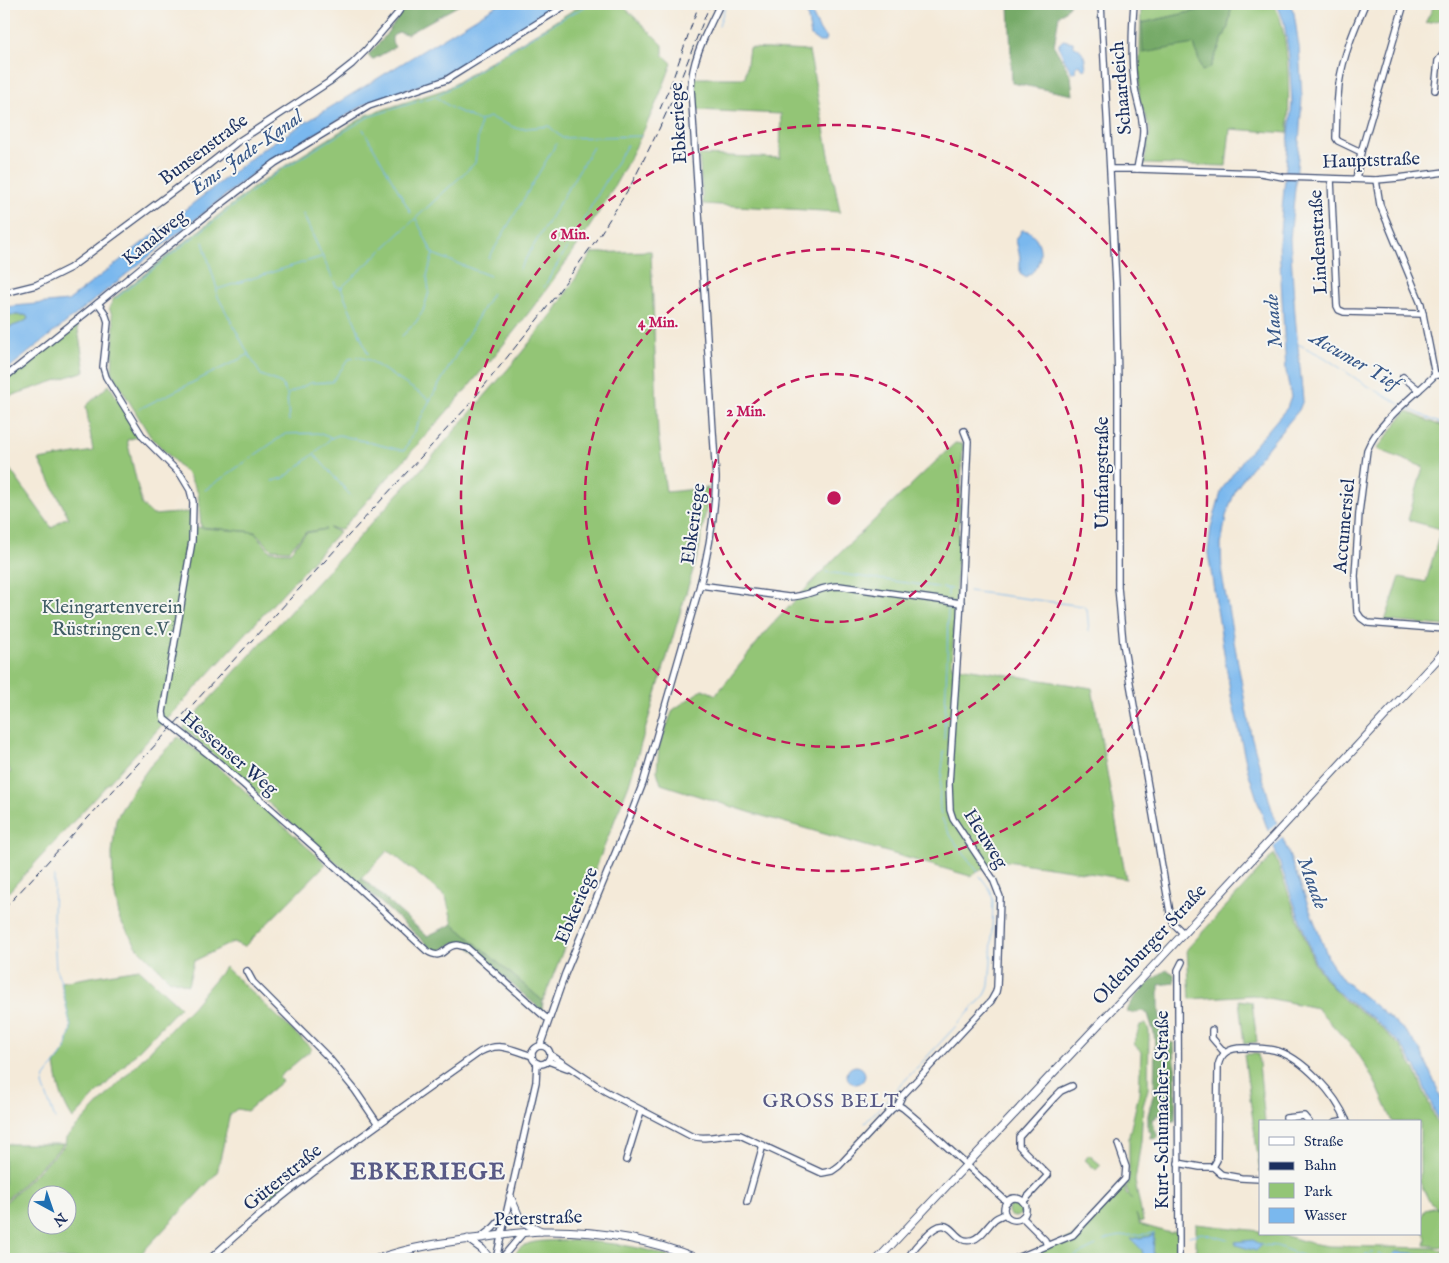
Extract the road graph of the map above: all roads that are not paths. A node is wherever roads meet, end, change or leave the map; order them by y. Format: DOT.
graph roads {
  1 [pos="404,4"];
  2 [pos="568,4"];
  3 [pos="720,4"];
  4 [pos="1101,4"];
  5 [pos="1134,4"];
  6 [pos="1365,4"];
  7 [pos="1404,4"];
  8 [pos="1445,52"];
  9 [pos="1435,90"];
  10 [pos="1361,152"];
  11 [pos="1138,168"];
  12 [pos="1111,169"];
  13 [pos="1445,172"];
  14 [pos="1331,178"];
  15 [pos="1356,179"];
  16 [pos="1376,180"];
  17 [pos="4,293"];
  18 [pos="98,304"];
  19 [pos="1423,314"];
  20 [pos="1435,375"];
  21 [pos="1445,375"];
  22 [pos="1403,377"];
  23 [pos="4,378"];
  24 [pos="1419,390"];
  25 [pos="964,431"];
  26 [pos="700,585"];
  27 [pos="961,603"];
  28 [pos="1445,629"];
  29 [pos="1445,651"];
  30 [pos="1183,933"];
  31 [pos="1182,962"];
  32 [pos="247,971"];
  33 [pos="549,1020"];
  34 [pos="1212,1030"];
  35 [pos="544,1046"];
  36 [pos="514,1049"];
  37 [pos="534,1049"];
  38 [pos="1224,1052"];
  39 [pos="532,1056"];
  40 [pos="545,1061"];
  41 [pos="1072,1086"];
  42 [pos="898,1105"];
  43 [pos="641,1111"];
  44 [pos="1286,1118"];
  45 [pos="1307,1120"];
  46 [pos="1346,1120"];
  47 [pos="378,1124"];
  48 [pos="1118,1144"];
  49 [pos="763,1145"];
  50 [pos="626,1160"];
  51 [pos="1178,1163"];
  52 [pos="966,1165"];
  53 [pos="1213,1167"];
  54 [pos="1259,1179"];
  55 [pos="510,1196"];
  56 [pos="747,1202"];
  57 [pos="1007,1202"];
  58 [pos="1022,1202"];
  59 [pos="506,1214"];
  60 [pos="1005,1214"];
  61 [pos="1022,1217"];
  62 [pos="542,1231"];
  63 [pos="523,1233"];
  64 [pos="501,1235"];
  65 [pos="480,1238"];
  66 [pos="468,1239"];
  67 [pos="1047,1246"];
  68 [pos="210,1259"];
  69 [pos="377,1259"];
  70 [pos="490,1259"];
  71 [pos="496,1259"];
  72 [pos="501,1259"];
  73 [pos="699,1259"];
  74 [pos="878,1259"];
  75 [pos="908,1259"];
  76 [pos="1015,1259"];
  77 [pos="1179,1259"];
  1 -- 17 [label="street, Bunsenstraße"];
  2 -- 18 [label="street, Kanalweg"];
  3 -- 26 [label="street, Ebkeriege"];
  4 -- 12 [label="street, Umfangstraße"];
  5 -- 11 [label="street, Schaardeich"];
  6 -- 10 [label="street"];
  7 -- 10 [label="street"];
  8 -- 9 [label="street"];
  10 -- 15 [label="street"];
  11 -- 12 [label="street, Hauptstraße"];
  11 -- 14 [label="street, Hauptstraße"];
  12 -- 30 [label="street, Umfangstraße"];
  13 -- 16 [label="street, Hauptstraße"];
  14 -- 15 [label="street, Hauptstraße"];
  14 -- 19 [label="street, Lindenstraße"];
  15 -- 16 [label="street, Hauptstraße"];
  16 -- 19 [label="street"];
  18 -- 23 [label="street, Kanalweg"];
  18 -- 33 [label="street, Hessenser Weg"];
  19 -- 20 [label="street"];
  20 -- 21 [label="street"];
  20 -- 24 [label="street, Accumersiel"];
  22 -- 24 [label="street"];
  24 -- 28 [label="street, Accumersiel"];
  25 -- 27 [label="street, Heuweg"];
  26 -- 27 [label="street"];
  26 -- 33 [label="street, Ebkeriege"];
  27 -- 42 [label="street, Heuweg"];
  29 -- 30 [label="main road, Oldenburger Straße"];
  30 -- 52 [label="main road, Oldenburger Straße"];
  31 -- 51 [label="street, Kurt-Schumacher-Straße"];
  32 -- 47 [label="street"];
  33 -- 35 [label="street, Ebkeriege"];
  34 -- 38 [label="street"];
  35 -- 37 [label="street"];
  35 -- 40 [label="street"];
  36 -- 37 [label="street, Güterstraße"];
  36 -- 39 [label="street, Güterstraße"];
  36 -- 47 [label="street, Güterstraße"];
  37 -- 39 [label="street"];
  38 -- 46 [label="street"];
  38 -- 53 [label="street"];
  39 -- 40 [label="street"];
  40 -- 43 [label="street"];
  40 -- 55 [label="street"];
  41 -- 58 [label="street"];
  42 -- 49 [label="street"];
  42 -- 52 [label="street"];
  43 -- 49 [label="street"];
  43 -- 50 [label="street"];
  44 -- 45 [label="street"];
  47 -- 68 [label="street, Güterstraße"];
  48 -- 67 [label="street"];
  49 -- 56 [label="street"];
  51 -- 53 [label="street"];
  51 -- 77 [label="street, Kurt-Schumacher-Straße"];
  52 -- 57 [label="street"];
  52 -- 74 [label="main road, Oldenburger Straße"];
  53 -- 54 [label="street"];
  55 -- 59 [label="street"];
  55 -- 62 [label="main road"];
  57 -- 58 [label="street"];
  57 -- 60 [label="street"];
  58 -- 61 [label="street"];
  59 -- 64 [label="street"];
  59 -- 65 [label="street"];
  60 -- 61 [label="street"];
  60 -- 75 [label="street"];
  61 -- 67 [label="street"];
  62 -- 63 [label="main road, Peterstraße"];
  62 -- 73 [label="main road, Peterstraße"];
  63 -- 64 [label="main road, Peterstraße"];
  63 -- 72 [label="street"];
  64 -- 65 [label="main road, Peterstraße"];
  64 -- 71 [label="street"];
  65 -- 66 [label="main road, Peterstraße"];
  66 -- 69 [label="main road, Peterstraße"];
  66 -- 70 [label="main road"];
  67 -- 76 [label="street"];
}
